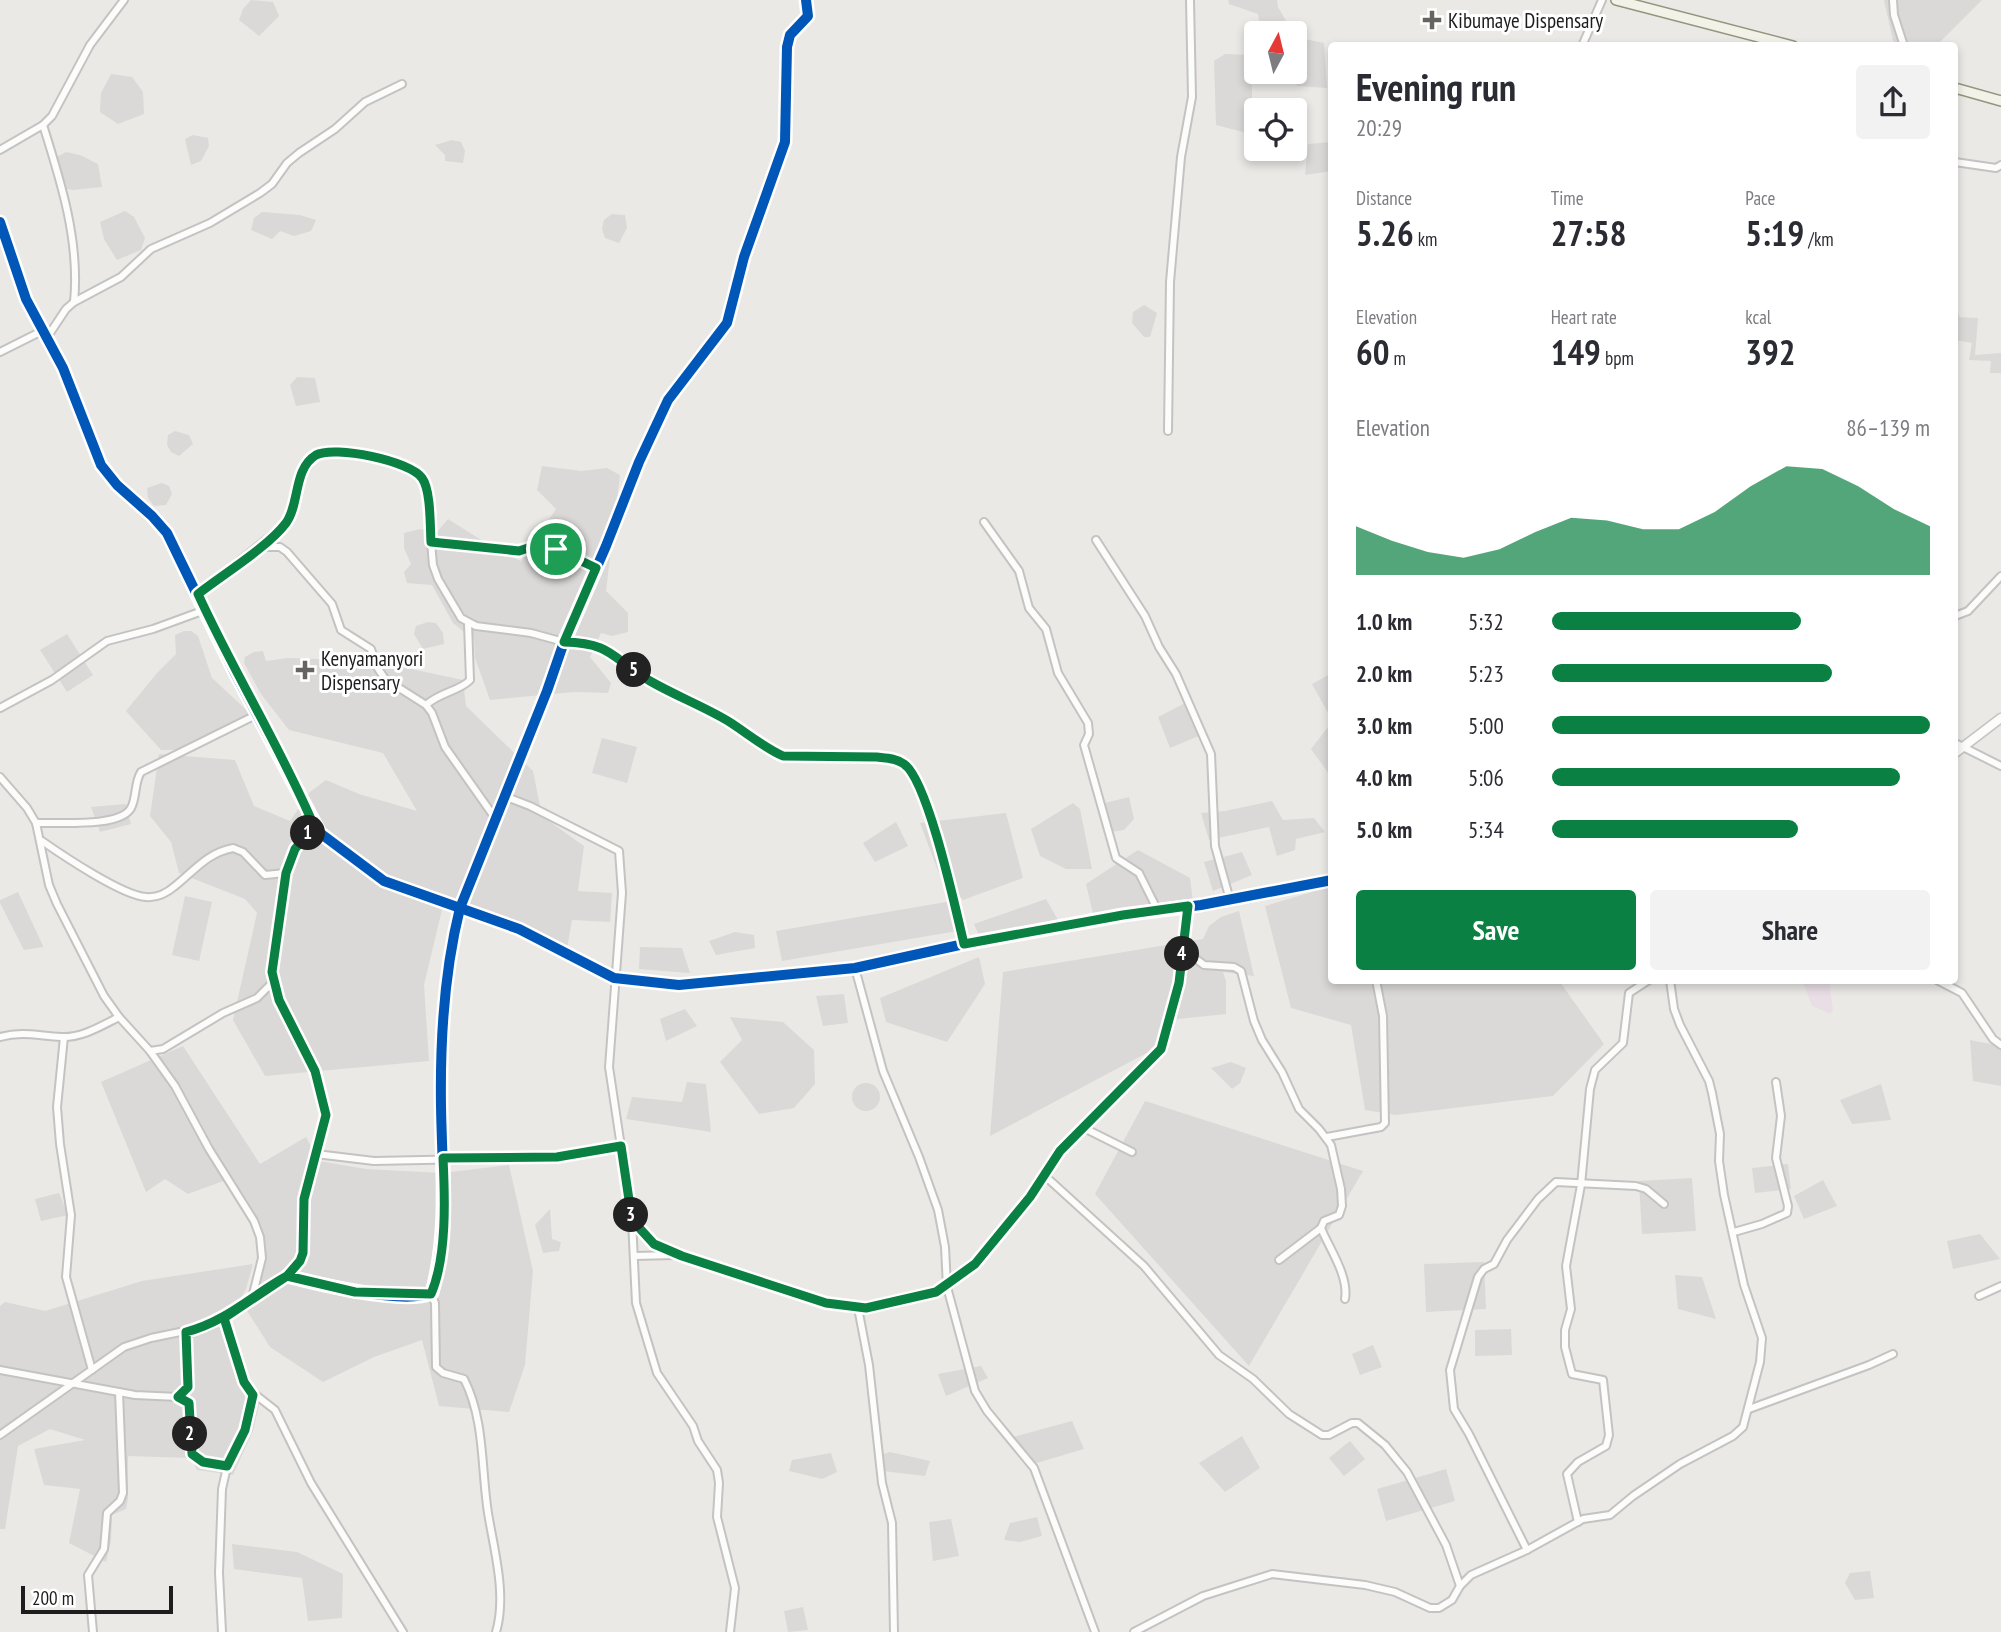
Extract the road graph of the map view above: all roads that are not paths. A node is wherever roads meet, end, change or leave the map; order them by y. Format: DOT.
graph roads {
  1 [pos="124,0"];
  2 [pos="806,0"];
  3 [pos="1190,0"];
  4 [pos="1602,0"];
  5 [pos="1616,0"];
  6 [pos="1893,0"];
  7 [pos="1584,42"];
  8 [pos="1778,42"];
  9 [pos="1903,42"];
  10 [pos="402,85"];
  11 [pos="1958,89"];
  12 [pos="2001,101"];
  13 [pos="43,125"];
  14 [pos="0,150"];
  15 [pos="1958,162"];
  16 [pos="2001,165"];
  17 [pos="0,222"];
  18 [pos="74,303"];
  19 [pos="44,335"];
  20 [pos="0,352"];
  21 [pos="1168,431"];
  22 [pos="984,522"];
  23 [pos="1096,540"];
  24 [pos="431,542"];
  25 [pos="259,547"];
  26 [pos="596,568"];
  27 [pos="2001,576"];
  28 [pos="198,594"];
  29 [pos="205,610"];
  30 [pos="1958,615"];
  31 [pos="468,623"];
  32 [pos="564,642"];
  33 [pos="426,705"];
  34 [pos="0,708"];
  35 [pos="258,714"];
  36 [pos="2001,718"];
  37 [pos="1958,744"];
  38 [pos="1964,746"];
  39 [pos="1958,751"];
  40 [pos="2001,766"];
  41 [pos="0,777"];
  42 [pos="504,796"];
  43 [pos="495,818"];
  44 [pos="36,823"];
  45 [pos="314,826"];
  46 [pos="42,841"];
  47 [pos="286,873"];
  48 [pos="1328,881"];
  49 [pos="1230,900"];
  50 [pos="1188,906"];
  51 [pos="460,908"];
  52 [pos="1157,909"];
  53 [pos="964,944"];
  54 [pos="1183,949"];
  55 [pos="855,968"];
  56 [pos="614,978"];
  57 [pos="273,982"];
  58 [pos="1377,984"];
  59 [pos="1643,984"];
  60 [pos="1671,984"];
  61 [pos="1945,984"];
  62 [pos="119,1017"];
  63 [pos="0,1037"];
  64 [pos="64,1037"];
  65 [pos="2001,1045"];
  66 [pos="150,1051"];
  67 [pos="1776,1082"];
  68 [pos="1083,1128"];
  69 [pos="1327,1137"];
  70 [pos="621,1146"];
  71 [pos="1132,1152"];
  72 [pos="316,1154"];
  73 [pos="443,1158"];
  74 [pos="1044,1175"];
  75 [pos="1581,1185"];
  76 [pos="1664,1204"];
  77 [pos="632,1220"];
  78 [pos="1321,1228"];
  79 [pos="1734,1232"];
  80 [pos="635,1256"];
  81 [pos="682,1256"];
  82 [pos="1279,1260"];
  83 [pos="287,1276"];
  84 [pos="947,1286"];
  85 [pos="2001,1286"];
  86 [pos="431,1294"];
  87 [pos="1979,1296"];
  88 [pos="252,1298"];
  89 [pos="1345,1298"];
  90 [pos="858,1308"];
  91 [pos="224,1318"];
  92 [pos="186,1332"];
  93 [pos="1893,1353"];
  94 [pos="0,1370"];
  95 [pos="92,1370"];
  96 [pos="77,1383"];
  97 [pos="119,1392"];
  98 [pos="253,1395"];
  99 [pos="178,1397"];
  100 [pos="1749,1409"];
  101 [pos="0,1435"];
  102 [pos="227,1466"];
  103 [pos="1578,1522"];
  104 [pos="1527,1550"];
  105 [pos="1460,1586"];
  106 [pos="93,1632"];
  107 [pos="222,1632"];
  108 [pos="403,1632"];
  109 [pos="496,1632"];
  110 [pos="730,1632"];
  111 [pos="894,1632"];
  112 [pos="1095,1632"];
  113 [pos="1134,1632"];
  1 -- 13 [label="street"];
  2 -- 26 [label="street"];
  3 -- 21 [label="street"];
  4 -- 7 [label="street"];
  5 -- 8 [label="main road"];
  6 -- 9 [label="street"];
  10 -- 18 [label="street"];
  11 -- 12 [label="main road"];
  13 -- 14 [label="street"];
  13 -- 18 [label="street"];
  15 -- 16 [label="street"];
  17 -- 19 [label="street"];
  18 -- 19 [label="street"];
  19 -- 20 [label="street"];
  19 -- 28 [label="street"];
  22 -- 52 [label="street"];
  23 -- 49 [label="street"];
  24 -- 25 [label="street"];
  24 -- 26 [label="street"];
  24 -- 31 [label="street"];
  25 -- 28 [label="street"];
  25 -- 33 [label="street"];
  26 -- 32 [label="street"];
  27 -- 30 [label="street"];
  28 -- 29 [label="street"];
  29 -- 34 [label="street"];
  29 -- 35 [label="street"];
  31 -- 32 [label="street"];
  31 -- 33 [label="street"];
  32 -- 42 [label="street"];
  32 -- 53 [label="street"];
  33 -- 43 [label="street"];
  35 -- 44 [label="street"];
  35 -- 45 [label="street"];
  36 -- 38 [label="street"];
  37 -- 38 [label="street"];
  38 -- 39 [label="street"];
  38 -- 40 [label="street"];
  41 -- 44 [label="street"];
  42 -- 43 [label="street"];
  42 -- 56 [label="street"];
  43 -- 51 [label="street"];
  44 -- 46 [label="street"];
  45 -- 47 [label="street"];
  45 -- 51 [label="street"];
  46 -- 47 [label="street"];
  46 -- 62 [label="street"];
  47 -- 57 [label="street"];
  48 -- 49 [label="street"];
  49 -- 50 [label="street"];
  50 -- 52 [label="street"];
  50 -- 54 [label="street"];
  51 -- 56 [label="street"];
  51 -- 73 [label="street"];
  52 -- 53 [label="street"];
  53 -- 55 [label="street"];
  54 -- 68 [label="street"];
  54 -- 69 [label="street"];
  55 -- 56 [label="street"];
  55 -- 84 [label="street"];
  56 -- 70 [label="street"];
  57 -- 66 [label="street"];
  57 -- 72 [label="street"];
  58 -- 69 [label="street"];
  59 -- 75 [label="street"];
  60 -- 79 [label="street"];
  61 -- 65 [label="street"];
  62 -- 64 [label="street"];
  62 -- 66 [label="street"];
  63 -- 64 [label="street"];
  64 -- 95 [label="street"];
  66 -- 88 [label="street"];
  67 -- 79 [label="street"];
  68 -- 71 [label="street"];
  68 -- 74 [label="street"];
  69 -- 78 [label="street"];
  70 -- 73 [label="street"];
  70 -- 77 [label="street"];
  72 -- 73 [label="street"];
  72 -- 83 [label="street"];
  73 -- 86 [label="street"];
  74 -- 84 [label="street"];
  74 -- 105 [label="street"];
  75 -- 76 [label="street"];
  75 -- 103 [label="street"];
  75 -- 104 [label="street"];
  77 -- 80 [label="street"];
  77 -- 81 [label="street"];
  78 -- 82 [label="street"];
  78 -- 89 [label="street"];
  79 -- 100 [label="street"];
  80 -- 81 [label="street"];
  80 -- 110 [label="street"];
  81 -- 90 [label="street"];
  83 -- 86 [label="street"];
  83 -- 88 [label="street"];
  84 -- 90 [label="street"];
  84 -- 112 [label="street"];
  85 -- 87 [label="street"];
  86 -- 109 [label="street"];
  88 -- 91 [label="street"];
  90 -- 111 [label="street"];
  91 -- 92 [label="street"];
  91 -- 98 [label="street"];
  92 -- 95 [label="street"];
  92 -- 99 [label="street"];
  93 -- 100 [label="street"];
  94 -- 96 [label="street"];
  95 -- 96 [label="street"];
  96 -- 97 [label="street"];
  96 -- 101 [label="street"];
  97 -- 99 [label="street"];
  97 -- 106 [label="street"];
  98 -- 102 [label="street"];
  98 -- 108 [label="street"];
  99 -- 102 [label="street"];
  100 -- 103 [label="street"];
  102 -- 107 [label="street"];
  103 -- 104 [label="street"];
  104 -- 105 [label="street"];
  105 -- 113 [label="street"];
}
